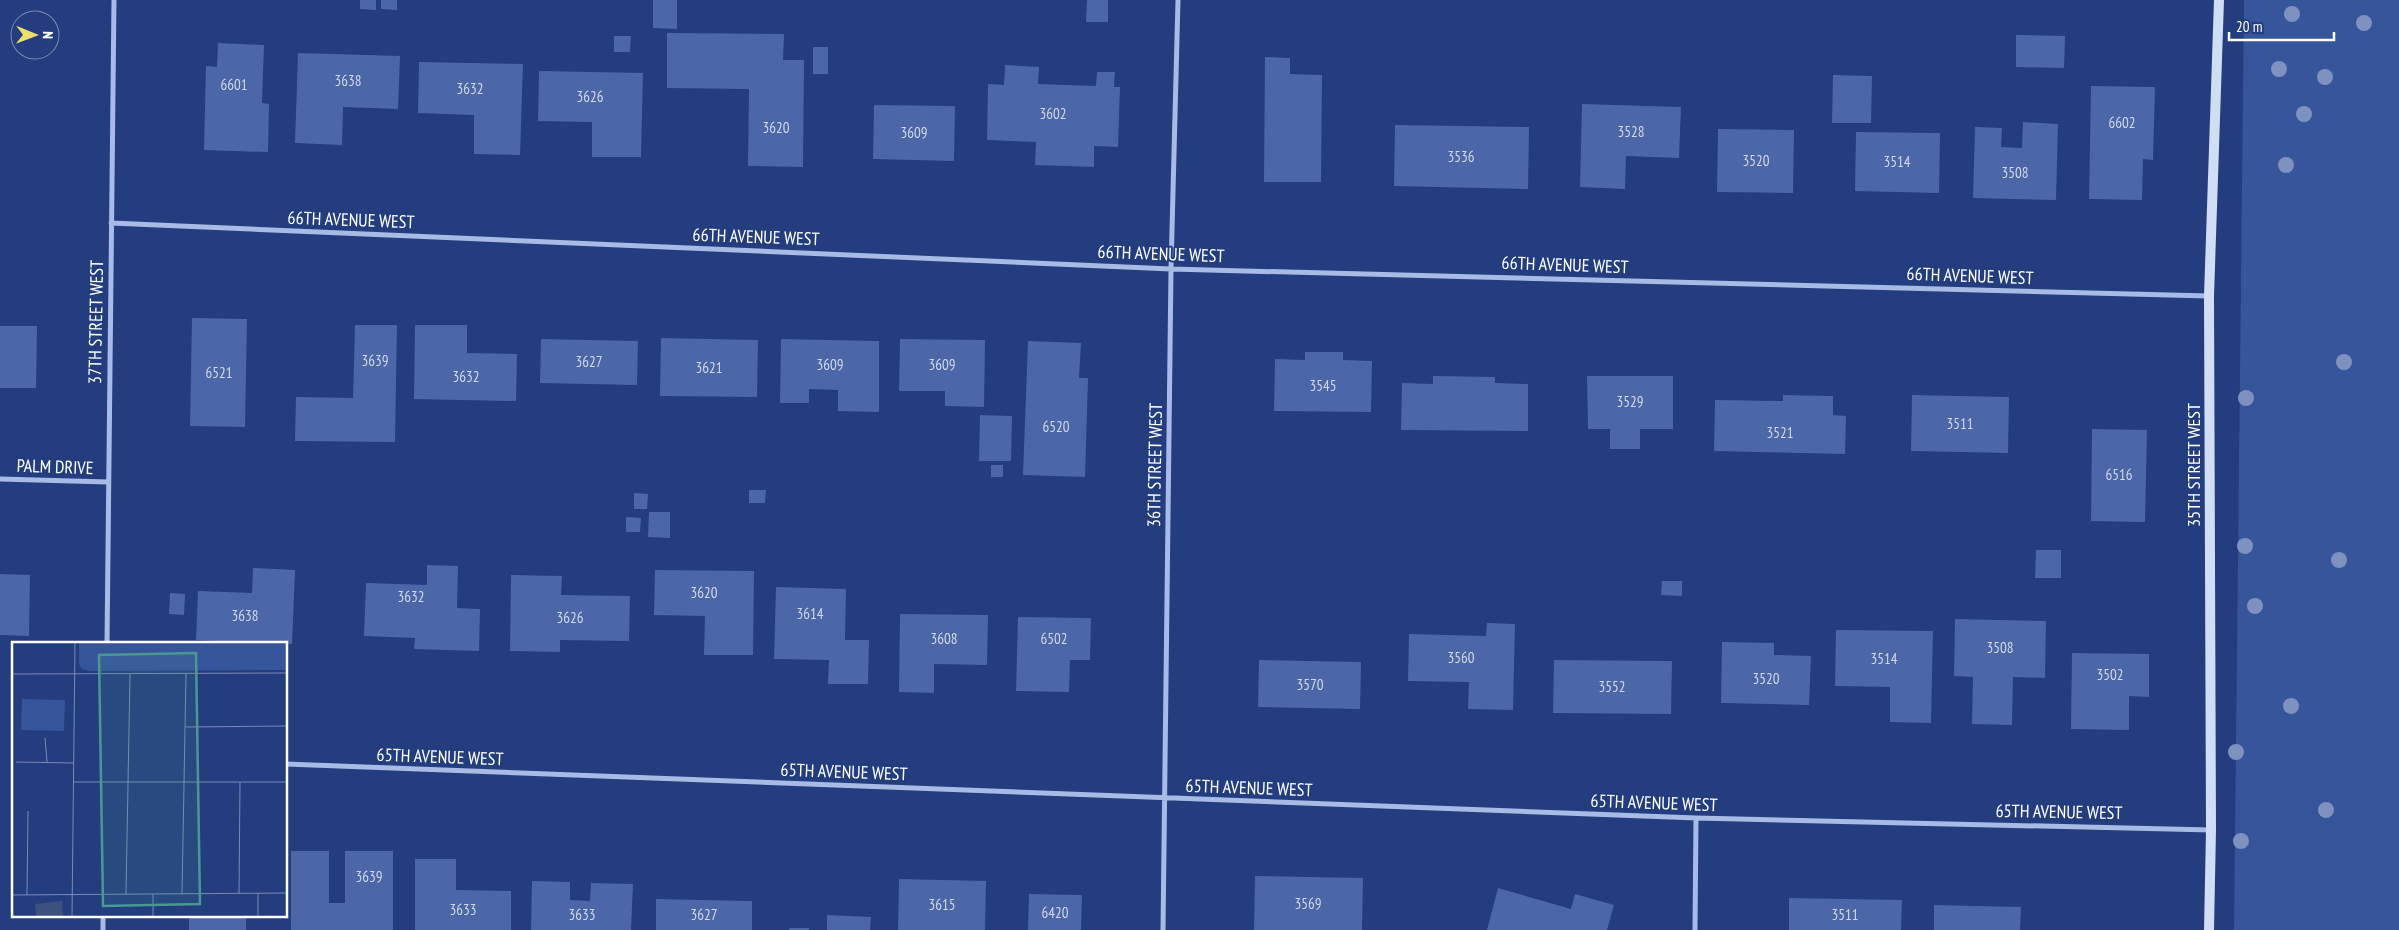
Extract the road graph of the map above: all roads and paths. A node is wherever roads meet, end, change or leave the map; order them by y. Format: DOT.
graph roads {
  1 [pos="114,0"];
  2 [pos="1178,0"];
  3 [pos="2219,0"];
  4 [pos="111,223"];
  5 [pos="1171,268"];
  6 [pos="2210,296"];
  7 [pos="0,479"];
  8 [pos="108,482"];
  9 [pos="107,642"];
  10 [pos="288,764"];
  11 [pos="1166,798"];
  12 [pos="1696,818"];
  13 [pos="2211,830"];
  14 [pos="1163,930"];
  15 [pos="1695,930"];
  16 [pos="2209,930"];
  1 -- 4 [label="street, 37TH STREET WEST"];
  2 -- 5 [label="street, 36TH STREET WEST"];
  3 -- 6 [label="street, 35TH STREET WEST"];
  4 -- 5 [label="street, 66TH AVENUE WEST"];
  4 -- 8 [label="street, 37TH STREET WEST"];
  5 -- 6 [label="street, 66TH AVENUE WEST"];
  5 -- 11 [label="street, 36TH STREET WEST"];
  6 -- 13 [label="street, 35TH STREET WEST"];
  7 -- 8 [label="street, PALM DRIVE"];
  8 -- 9 [label="street, 37TH STREET WEST"];
  10 -- 11 [label="street, 65TH AVENUE WEST"];
  11 -- 12 [label="street, 65TH AVENUE WEST"];
  11 -- 14 [label="street, 36TH STREET WEST"];
  12 -- 13 [label="street, 65TH AVENUE WEST"];
  12 -- 15 [label="street"];
  13 -- 16 [label="street, 35TH STREET WEST"];
}
